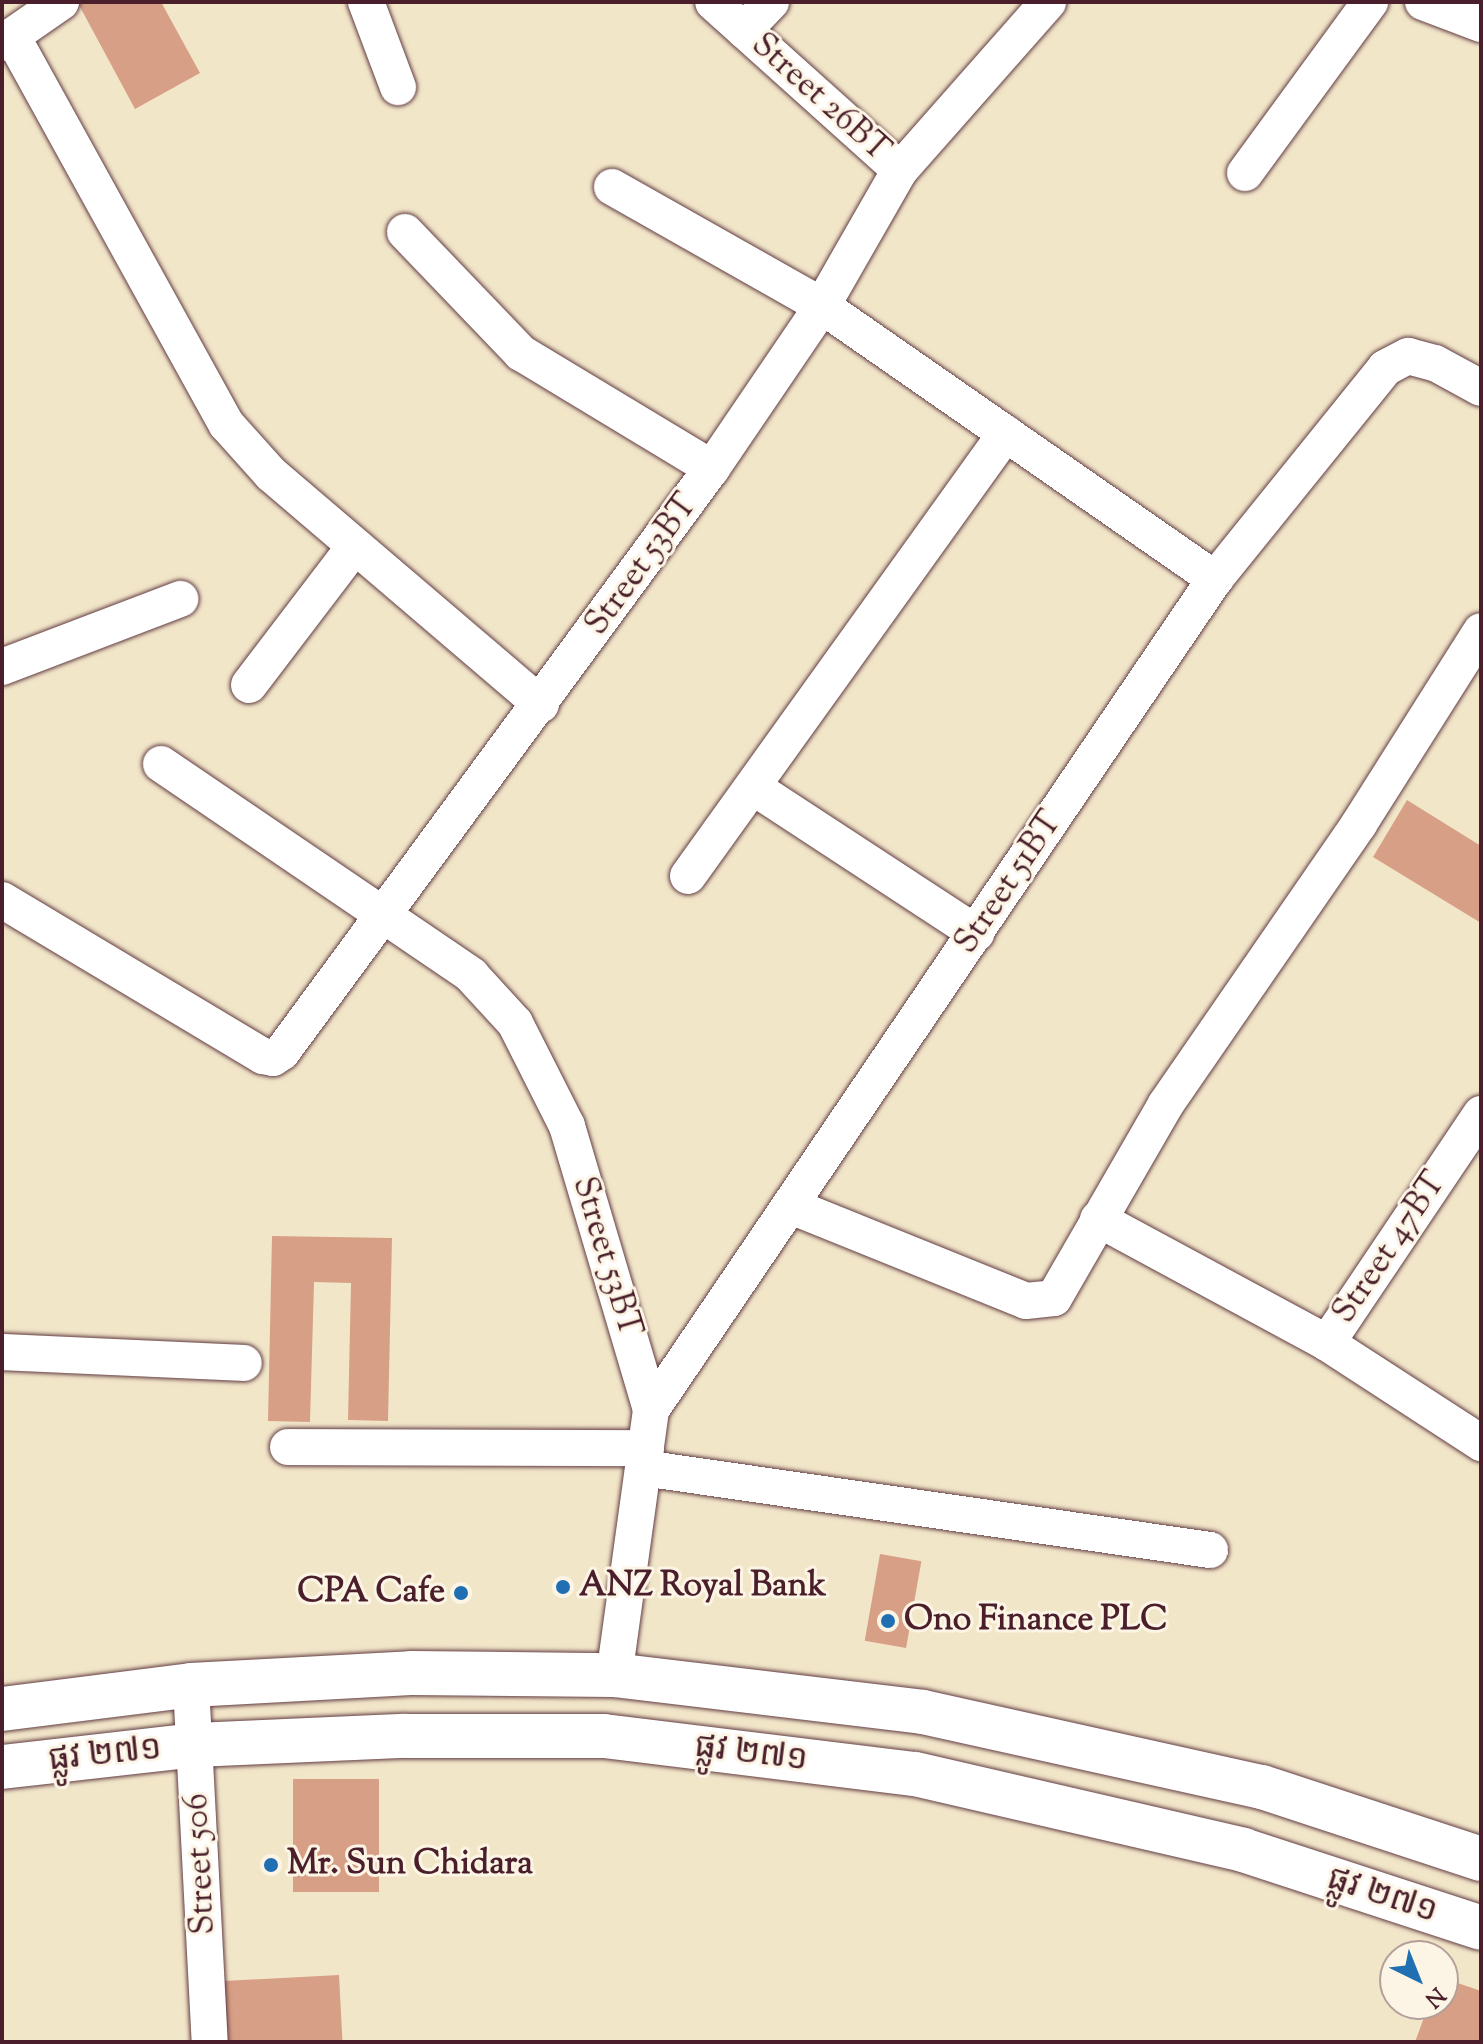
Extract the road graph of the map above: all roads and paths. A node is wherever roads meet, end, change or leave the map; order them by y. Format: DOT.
graph roads {
  1 [pos="61,2"];
  2 [pos="366,2"];
  3 [pos="713,2"];
  4 [pos="771,2"];
  5 [pos="1048,2"];
  6 [pos="1370,2"];
  7 [pos="1423,2"];
  8 [pos="1481,24"];
  9 [pos="744,30"];
  10 [pos="7,39"];
  11 [pos="398,87"];
  12 [pos="900,170"];
  13 [pos="1245,173"];
  14 [pos="612,187"];
  15 [pos="885,203"];
  16 [pos="405,232"];
  17 [pos="822,306"];
  18 [pos="1481,388"];
  19 [pos="1006,433"];
  20 [pos="712,468"];
  21 [pos="354,547"];
  22 [pos="1215,579"];
  23 [pos="180,599"];
  24 [pos="1481,631"];
  25 [pos="2,667"];
  26 [pos="249,685"];
  27 [pos="541,705"];
  28 [pos="161,764"];
  29 [pos="753,787"];
  30 [pos="688,876"];
  31 [pos="2,900"];
  32 [pos="380,914"];
  33 [pos="976,933"];
  34 [pos="1481,1114"];
  35 [pos="791,1206"];
  36 [pos="1098,1219"];
  37 [pos="1327,1343"];
  38 [pos="2,1352"];
  39 [pos="244,1363"];
  40 [pos="651,1410"];
  41 [pos="1481,1443"];
  42 [pos="288,1447"];
  43 [pos="645,1458"];
  44 [pos="1210,1550"];
  45 [pos="614,1675"];
  46 [pos="191,1685"];
  47 [pos="2,1709"];
  48 [pos="195,1745"];
  49 [pos="2,1767"];
  50 [pos="1481,1859"];
  51 [pos="1481,1928"];
  52 [pos="210,2042"];
  1 -- 10 [label="street"];
  2 -- 11 [label="street"];
  3 -- 9 [label="street, Street 26BT"];
  4 -- 9 [label="street"];
  5 -- 12 [label="street"];
  6 -- 13 [label="street"];
  7 -- 8 [label="street"];
  9 -- 12 [label="street, Street 26BT"];
  10 -- 21 [label="street"];
  12 -- 15 [label="street, Street 26BT"];
  14 -- 17 [label="street"];
  15 -- 17 [label="street, Street 53BT"];
  16 -- 20 [label="street"];
  17 -- 19 [label="street"];
  17 -- 20 [label="street, Street 53BT"];
  18 -- 22 [label="street, Street 51BT"];
  19 -- 22 [label="street"];
  19 -- 29 [label="street"];
  20 -- 27 [label="street, Street 53BT"];
  21 -- 26 [label="street"];
  21 -- 27 [label="street"];
  22 -- 33 [label="street, Street 51BT"];
  23 -- 25 [label="street"];
  24 -- 36 [label="street"];
  27 -- 32 [label="street, Street 53BT"];
  28 -- 32 [label="street"];
  29 -- 30 [label="street"];
  29 -- 33 [label="street"];
  31 -- 32 [label="street, Street 53BT"];
  32 -- 40 [label="street, Street 53BT"];
  33 -- 35 [label="street, Street 51BT"];
  34 -- 37 [label="street, Street 47BT"];
  35 -- 36 [label="street"];
  35 -- 40 [label="street, Street 51BT"];
  36 -- 37 [label="street"];
  37 -- 41 [label="street"];
  38 -- 39 [label="street"];
  40 -- 43 [label="street, Street 53BT"];
  42 -- 43 [label="street"];
  43 -- 44 [label="street"];
  43 -- 45 [label="street, Street 53BT"];
  45 -- 46 [label="main road, ផ្លូវ ២៧១"];
  45 -- 50 [label="main road, ផ្លូវ ២៧១"];
  46 -- 47 [label="main road, ផ្លូវ ២៧១"];
  46 -- 48 [label="street, Street 506"];
  48 -- 49 [label="main road, ផ្លូវ ២៧១"];
  48 -- 51 [label="main road, ផ្លូវ ២៧១"];
  48 -- 52 [label="street, Street 506"];
}
